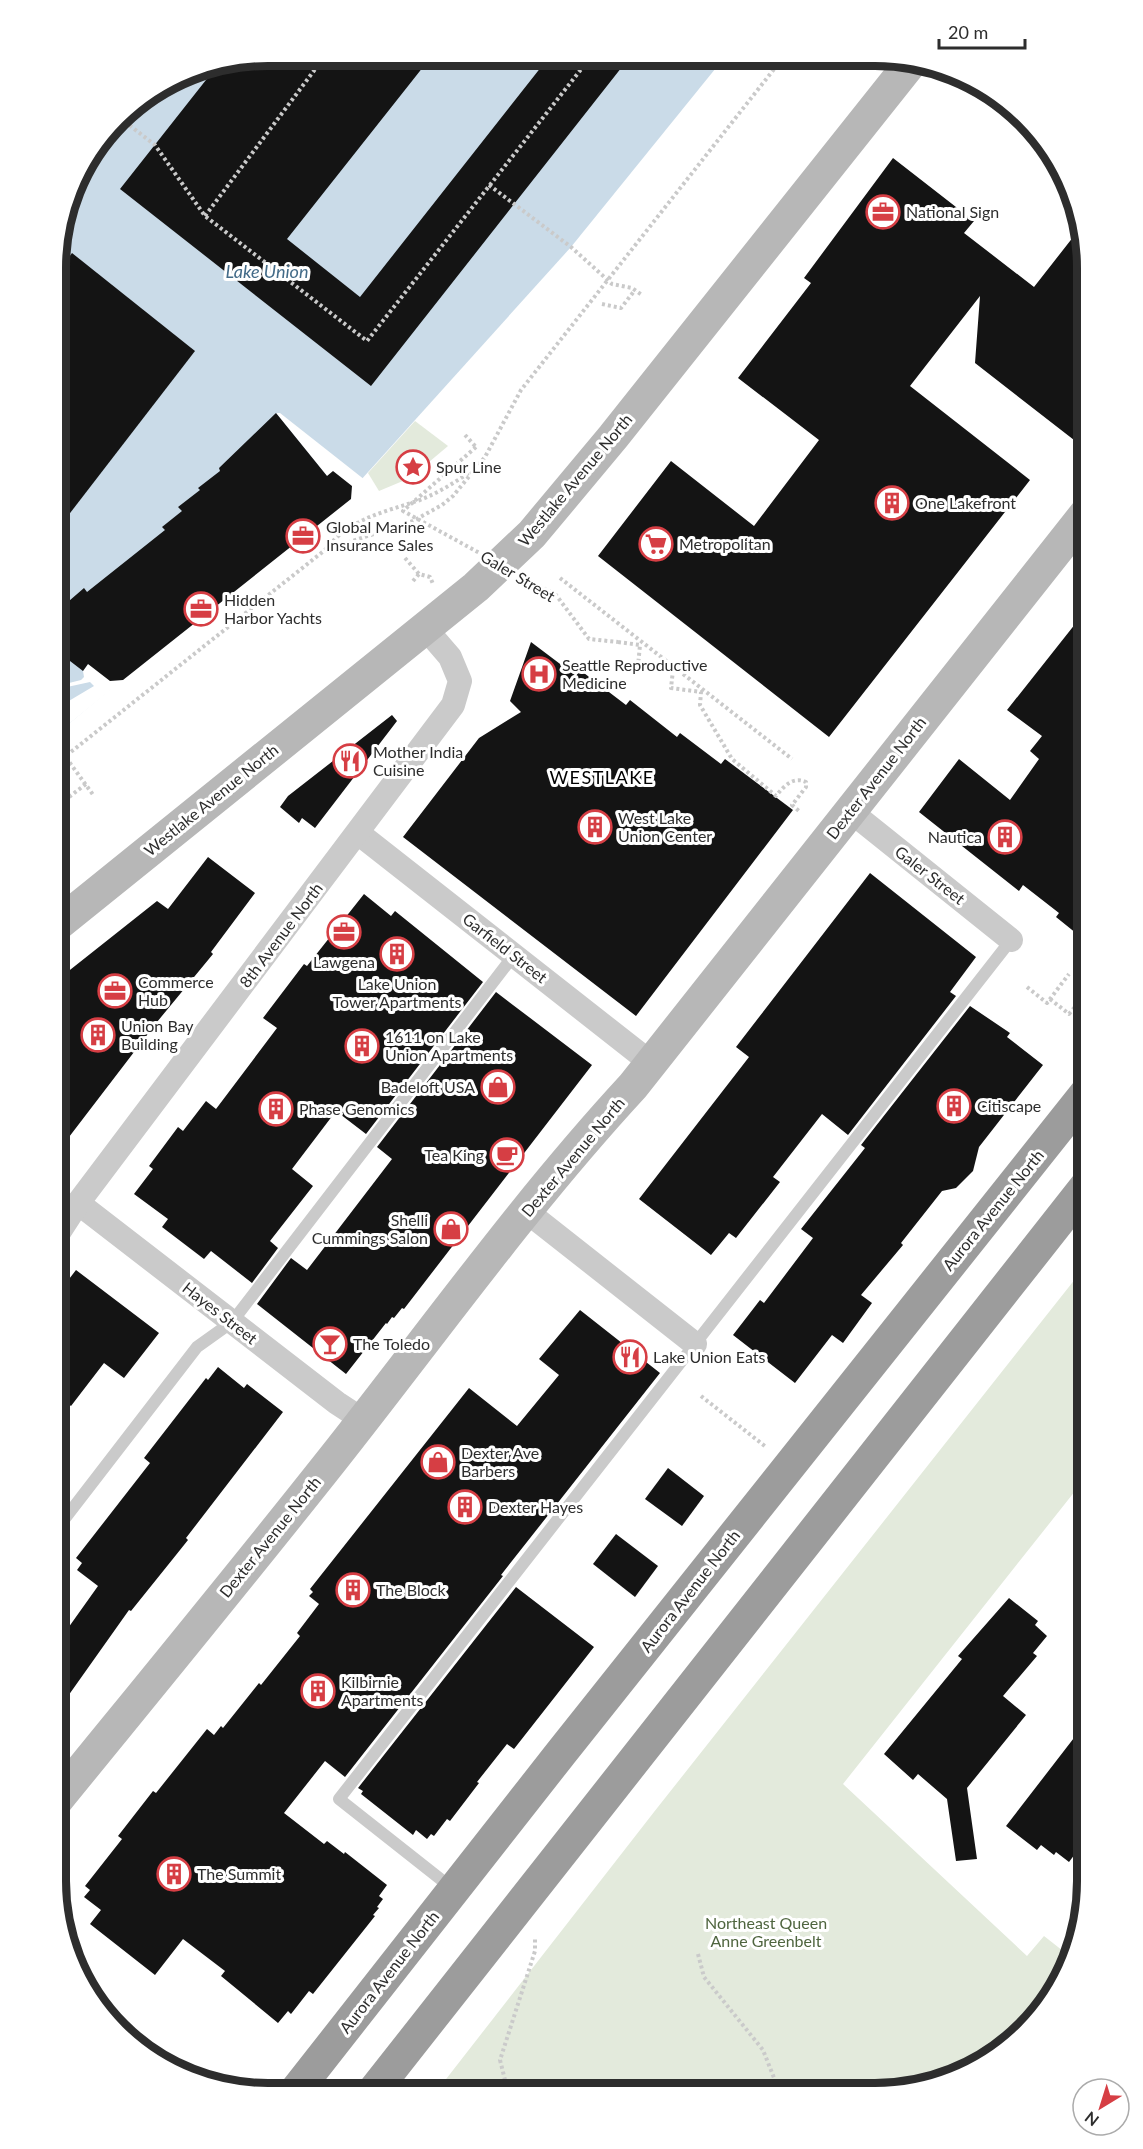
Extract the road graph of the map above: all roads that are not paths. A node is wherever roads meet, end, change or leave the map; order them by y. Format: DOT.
graph roads {
  1 [pos="906,69"];
  2 [pos="1077,526"];
  3 [pos="425,628"];
  4 [pos="850,811"];
  5 [pos="358,833"];
  6 [pos="66,918"];
  7 [pos="1011,940"];
  8 [pos="514,955"];
  9 [pos="651,1063"];
  10 [pos="1077,1105"];
  11 [pos="1077,1198"];
  12 [pos="78,1203"];
  13 [pos="526,1211"];
  14 [pos="66,1222"];
  15 [pos="232,1322"];
  16 [pos="695,1344"];
  17 [pos="363,1420"];
  18 [pos="66,1517"];
  19 [pos="66,1789"];
  20 [pos="454,1889"];
  21 [pos="302,2083"];
  22 [pos="380,2083"];
  1 -- 3 [label="main road, Westlake Avenue North"];
  2 -- 4 [label="main road, Dexter Avenue North"];
  3 -- 5 [label="street, 8th Avenue North"];
  3 -- 6 [label="main road, Westlake Avenue North"];
  4 -- 7 [label="street, Galer Street"];
  4 -- 9 [label="main road, Dexter Avenue North"];
  5 -- 8 [label="street, Garfield Street"];
  5 -- 12 [label="street, 8th Avenue North"];
  7 -- 16 [label="lane"];
  8 -- 9 [label="street, Garfield Street"];
  8 -- 15 [label="lane"];
  9 -- 13 [label="main road, Dexter Avenue North"];
  10 -- 20 [label="highway, Aurora Avenue North"];
  11 -- 22 [label="highway"];
  12 -- 14 [label="street, 8th Avenue North"];
  12 -- 15 [label="street, Hayes Street"];
  13 -- 16 [label="street"];
  13 -- 17 [label="main road, Dexter Avenue North"];
  15 -- 17 [label="street, Hayes Street"];
  15 -- 18 [label="lane"];
  16 -- 20 [label="lane"];
  17 -- 19 [label="main road, Dexter Avenue North"];
  20 -- 21 [label="highway, Aurora Avenue North"];
}
